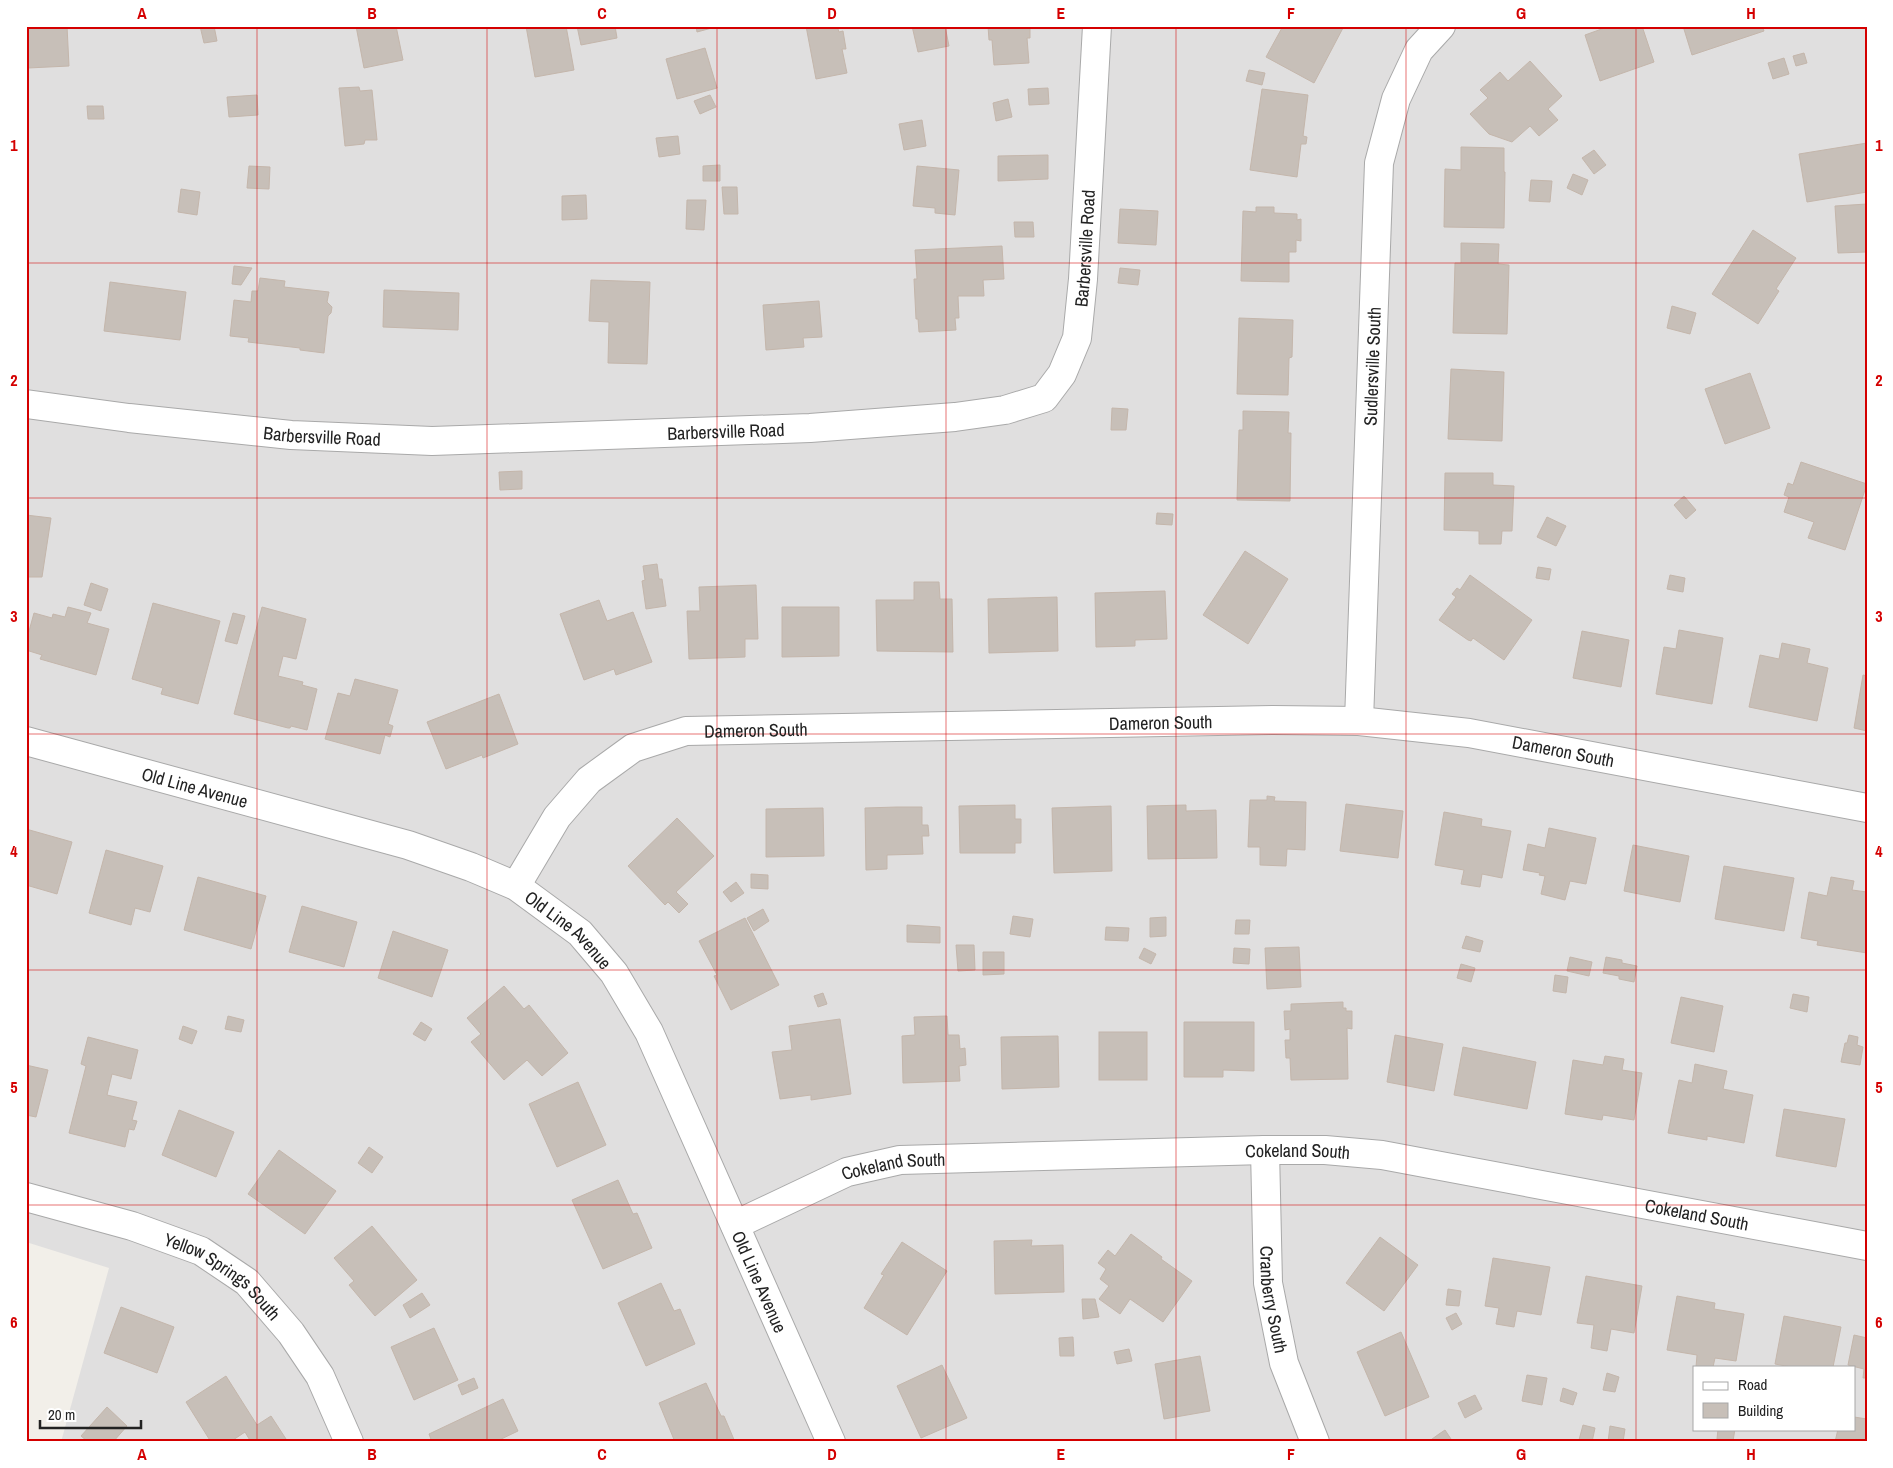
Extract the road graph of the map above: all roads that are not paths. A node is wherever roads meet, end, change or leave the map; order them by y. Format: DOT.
graph roads {
  1 [pos="1097,26"];
  2 [pos="1441,26"];
  3 [pos="26,404"];
  4 [pos="1358,721"];
  5 [pos="26,741"];
  6 [pos="1867,808"];
  7 [pos="516,886"];
  8 [pos="1265,1150"];
  9 [pos="26,1197"];
  10 [pos="735,1225"];
  11 [pos="1867,1246"];
  12 [pos="349,1442"];
  13 [pos="831,1442"];
  14 [pos="1315,1442"];
  1 -- 3 [label="street, Barbersville Road"];
  2 -- 4 [label="street, Sudlersville South"];
  4 -- 6 [label="street, Dameron South"];
  4 -- 7 [label="street, Dameron South"];
  5 -- 7 [label="street, Old Line Avenue"];
  7 -- 10 [label="street, Old Line Avenue"];
  8 -- 10 [label="street, Cokeland South"];
  8 -- 11 [label="street, Cokeland South"];
  8 -- 14 [label="street, Cranberry South"];
  9 -- 12 [label="street, Yellow Springs South"];
  10 -- 13 [label="street, Old Line Avenue"];
}
